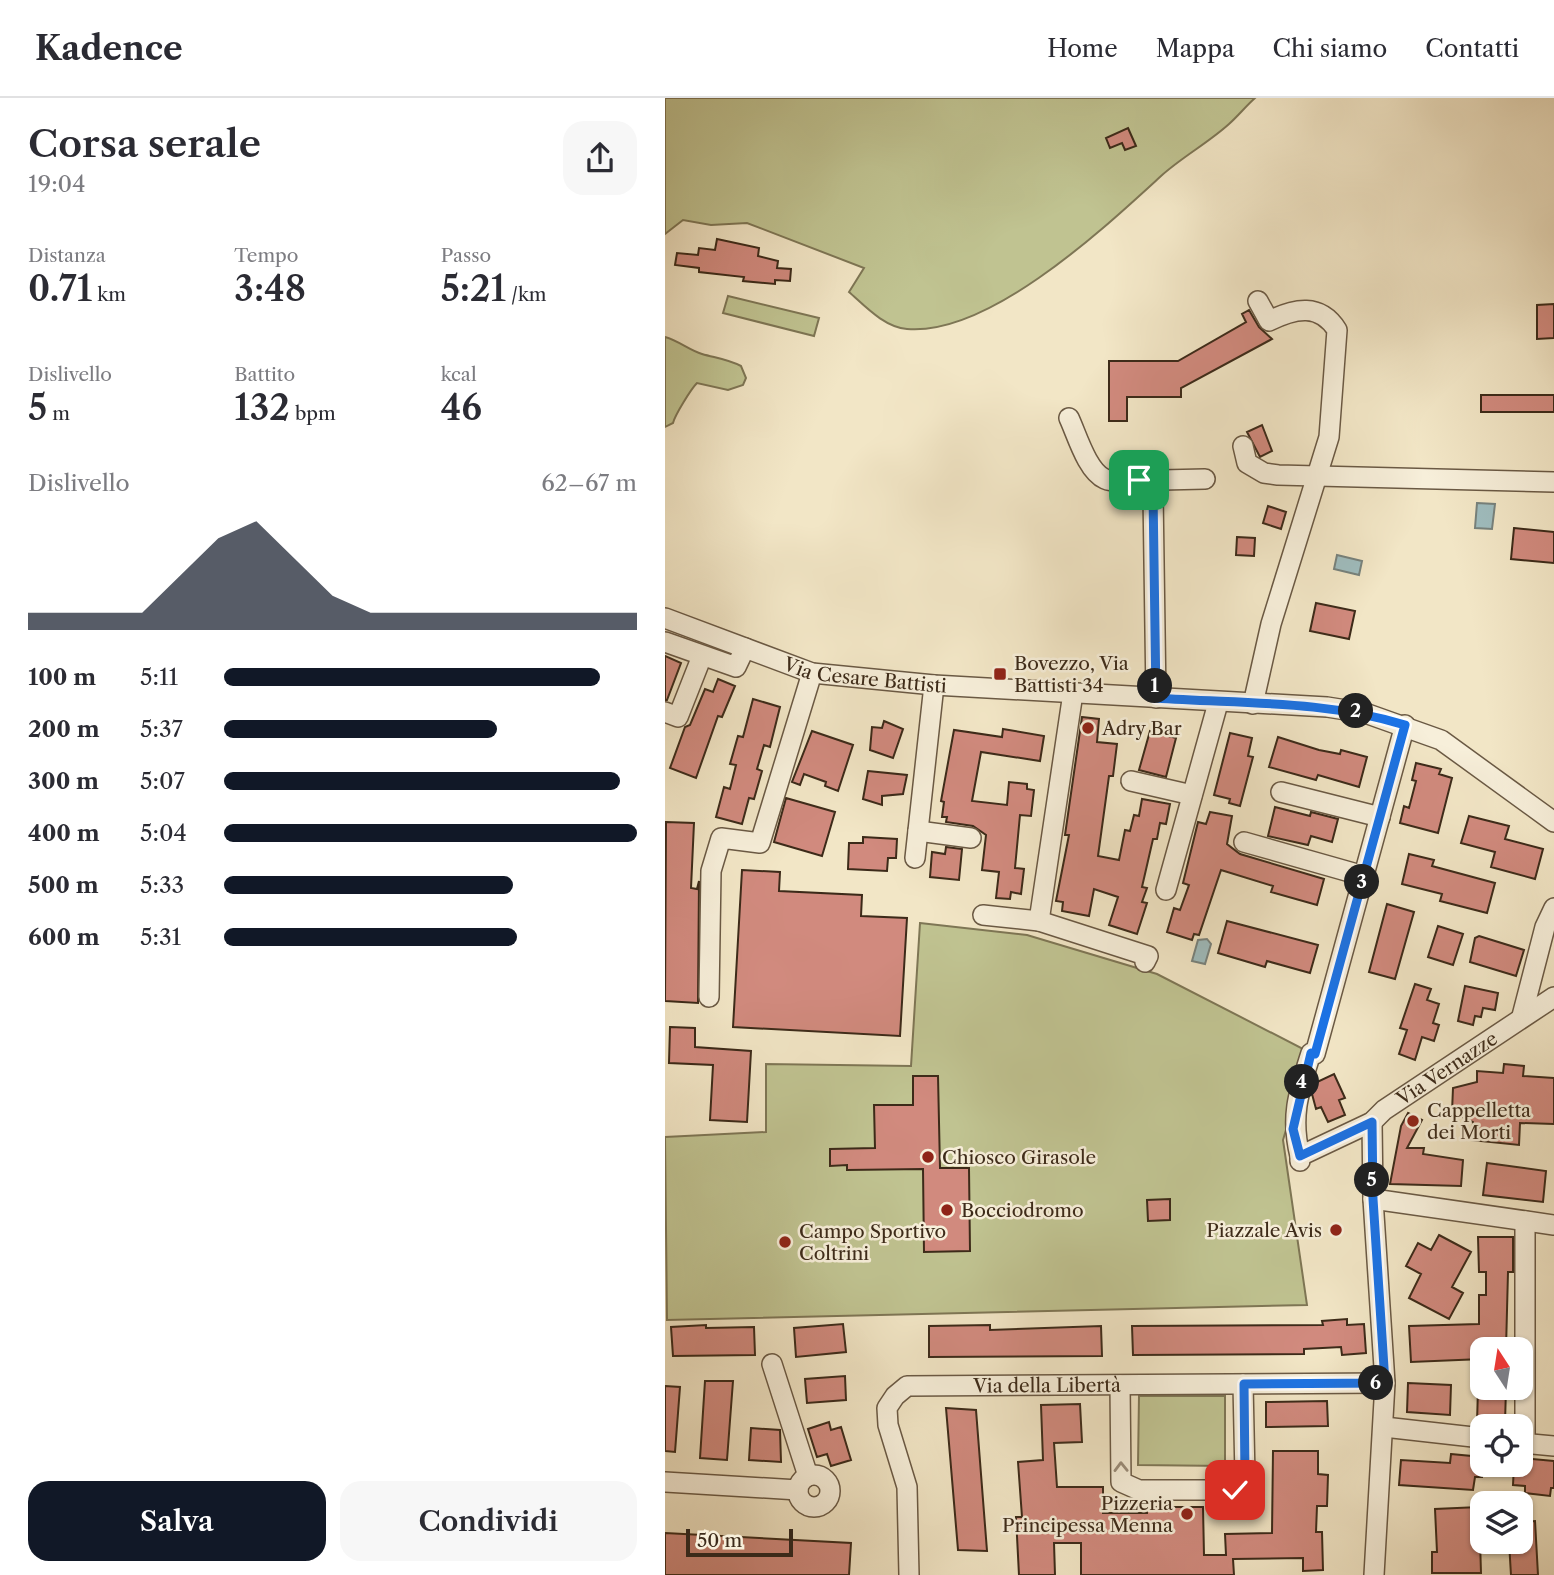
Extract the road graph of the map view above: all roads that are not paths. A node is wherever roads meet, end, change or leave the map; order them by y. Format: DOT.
graph roads {
  1 [pos="1258,301"];
  2 [pos="1069,418"];
  3 [pos="1243,446"];
  4 [pos="1311,477"];
  5 [pos="1205,479"];
  6 [pos="1554,482"];
  7 [pos="1153,493"];
  8 [pos="665,618"];
  9 [pos="665,642"];
  10 [pos="745,648"];
  11 [pos="702,656"];
  12 [pos="812,673"];
  13 [pos="934,685"];
  14 [pos="1073,693"];
  15 [pos="1156,698"];
  16 [pos="1217,703"];
  17 [pos="1253,704"];
  18 [pos="665,712"];
  19 [pos="1405,725"];
  20 [pos="1131,781"];
  21 [pos="1281,792"];
  22 [pos="1192,795"];
  23 [pos="1380,817"];
  24 [pos="1554,822"];
  25 [pos="918,831"];
  26 [pos="971,838"];
  27 [pos="1244,842"];
  28 [pos="915,859"];
  29 [pos="1364,876"];
  30 [pos="1166,890"];
  31 [pos="1554,908"];
  32 [pos="983,915"];
  33 [pos="1039,922"];
  34 [pos="1146,962"];
  35 [pos="709,997"];
  36 [pos="1554,997"];
  37 [pos="1522,1016"];
  38 [pos="1372,1122"];
  39 [pos="1373,1199"];
  40 [pos="1525,1221"];
  41 [pos="1554,1225"];
  42 [pos="772,1364"];
  43 [pos="1385,1383"];
  44 [pos="1244,1384"];
  45 [pos="1120,1385"];
  46 [pos="1523,1414"];
  47 [pos="1384,1427"];
  48 [pos="1470,1437"];
  49 [pos="1533,1444"];
  50 [pos="1554,1446"];
  51 [pos="665,1482"];
  52 [pos="909,1575"];
  53 [pos="1374,1575"];
  1 -- 4 [label="street"];
  2 -- 7 [label="street"];
  3 -- 4 [label="street"];
  4 -- 6 [label="street"];
  4 -- 17 [label="street"];
  5 -- 7 [label="street"];
  7 -- 15 [label="street"];
  8 -- 10 [label="street, Via Cesare Battisti"];
  9 -- 11 [label="street"];
  10 -- 11 [label="street"];
  10 -- 12 [label="street, Via Cesare Battisti"];
  11 -- 18 [label="street"];
  12 -- 13 [label="street, Via Cesare Battisti"];
  12 -- 35 [label="street"];
  13 -- 14 [label="street, Via Cesare Battisti"];
  13 -- 25 [label="street"];
  14 -- 15 [label="street, Via Cesare Battisti"];
  14 -- 33 [label="street"];
  15 -- 16 [label="street, Via Cesare Battisti"];
  16 -- 17 [label="street, Via Cesare Battisti"];
  16 -- 22 [label="street"];
  17 -- 19 [label="street, Via Cesare Battisti"];
  19 -- 23 [label="street"];
  19 -- 24 [label="street, Via Cesare Battisti"];
  20 -- 22 [label="street"];
  21 -- 23 [label="street"];
  22 -- 30 [label="street"];
  23 -- 29 [label="street"];
  25 -- 26 [label="street"];
  25 -- 28 [label="street"];
  27 -- 29 [label="street"];
  29 -- 38 [label="street, Via Vernazze"];
  31 -- 37 [label="street"];
  32 -- 33 [label="street"];
  33 -- 34 [label="street"];
  36 -- 37 [label="street, Via Vernazze"];
  37 -- 38 [label="street, Via Vernazze"];
  38 -- 39 [label="street"];
  39 -- 40 [label="street"];
  39 -- 43 [label="street"];
  40 -- 41 [label="street"];
  40 -- 46 [label="street"];
  42 -- 51 [label="street"];
  43 -- 44 [label="street, Via della Libertà"];
  43 -- 47 [label="street"];
  44 -- 45 [label="street, Via della Libertà"];
  44 -- 45 [label="street, one-way"];
  45 -- 52 [label="street, Via della Libertà"];
  47 -- 48 [label="street"];
  47 -- 53 [label="street"];
  49 -- 50 [label="street"];
}
